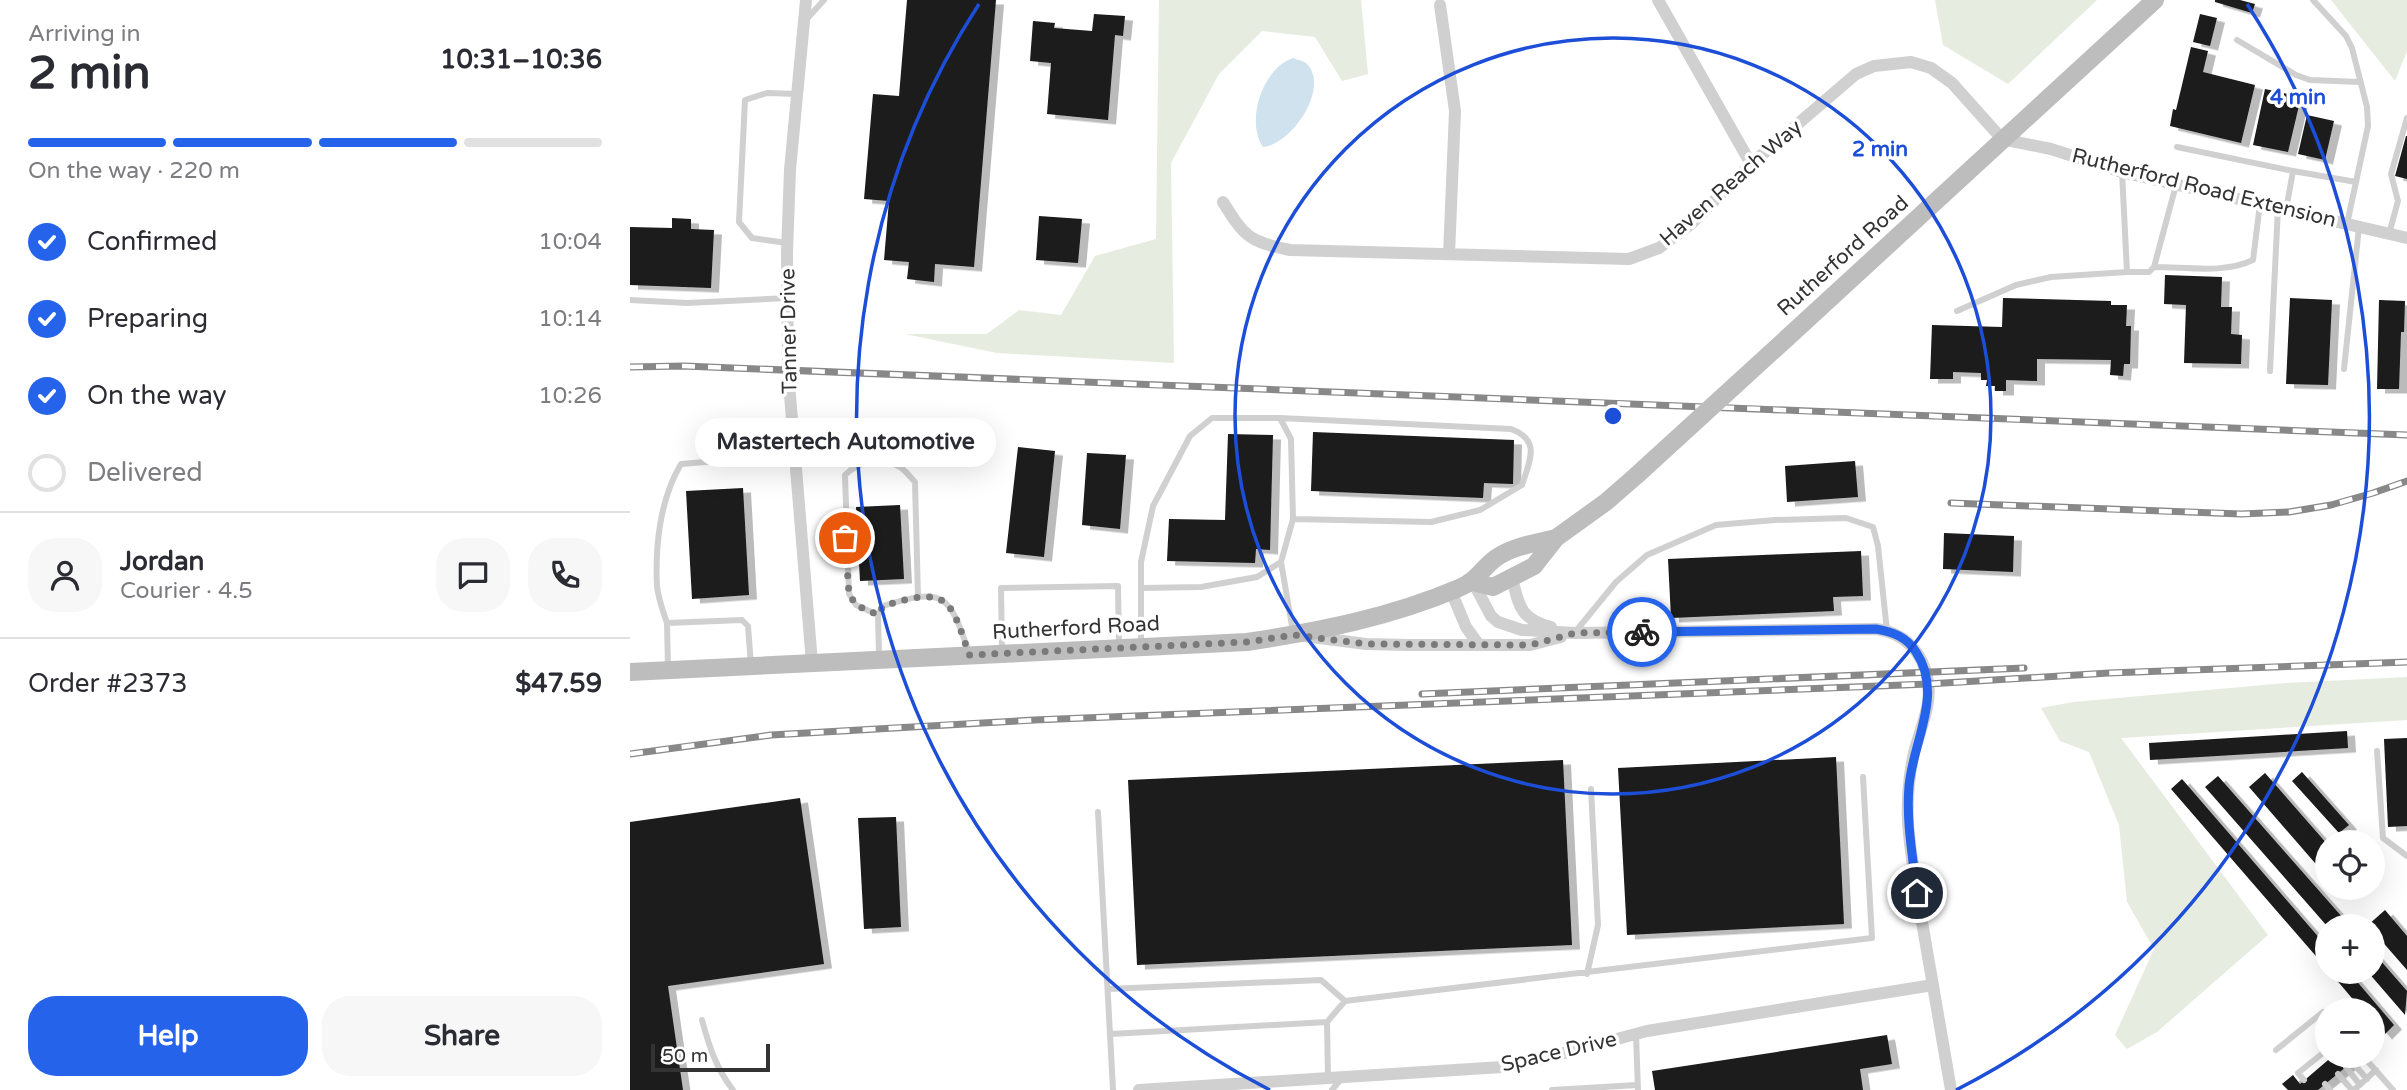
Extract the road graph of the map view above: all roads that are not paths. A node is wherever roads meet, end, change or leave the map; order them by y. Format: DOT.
graph roads {
  1 [pos="806,0"];
  2 [pos="824,0"];
  3 [pos="1658,0"];
  4 [pos="2155,0"];
  5 [pos="2314,0"];
  6 [pos="1440,5"];
  7 [pos="804,23"];
  8 [pos="2237,40"];
  9 [pos="2360,82"];
  10 [pos="797,94"];
  11 [pos="2407,118"];
  12 [pos="2002,139"];
  13 [pos="2177,147"];
  14 [pos="1751,164"];
  15 [pos="2293,171"];
  16 [pos="2122,172"];
  17 [pos="2356,182"];
  18 [pos="2176,185"];
  19 [pos="2407,196"];
  20 [pos="2398,201"];
  21 [pos="1223,202"];
  22 [pos="2260,204"];
  23 [pos="2282,209"];
  24 [pos="2353,225"];
  25 [pos="2389,234"];
  26 [pos="2407,238"];
  27 [pos="788,243"];
  28 [pos="1449,254"];
  29 [pos="2154,267"];
  30 [pos="2127,272"];
  31 [pos="789,298"];
  32 [pos="630,300"];
  33 [pos="1957,311"];
  34 [pos="2344,369"];
  35 [pos="2270,371"];
  36 [pos="1280,418"];
  37 [pos="717,461"];
  38 [pos="1293,519"];
  39 [pos="1556,538"];
  40 [pos="1281,562"];
  41 [pos="1512,578"];
  42 [pos="1473,582"];
  43 [pos="1141,588"];
  44 [pos="1451,591"];
  45 [pos="918,597"];
  46 [pos="878,615"];
  47 [pos="667,623"];
  48 [pos="1887,631"];
  49 [pos="1575,633"];
  50 [pos="1294,635"];
  51 [pos="1479,645"];
  52 [pos="1141,647"];
  53 [pos="1119,648"];
  54 [pos="1002,654"];
  55 [pos="969,655"];
  56 [pos="879,659"];
  57 [pos="812,663"];
  58 [pos="751,665"];
  59 [pos="668,669"];
  60 [pos="630,672"];
  61 [pos="2377,751"];
  62 [pos="1863,777"];
  63 [pos="1591,789"];
  64 [pos="1098,813"];
  65 [pos="2407,856"];
  66 [pos="1587,974"];
  67 [pos="1933,985"];
  68 [pos="1108,989"];
  69 [pos="1345,1001"];
  70 [pos="2315,1019"];
  71 [pos="702,1020"];
  72 [pos="1327,1022"];
  73 [pos="1111,1034"];
  74 [pos="1636,1034"];
  75 [pos="2276,1050"];
  76 [pos="2315,1058"];
  77 [pos="2309,1063"];
  78 [pos="2347,1068"];
  79 [pos="2357,1068"];
  80 [pos="2376,1070"];
  81 [pos="2315,1072"];
  82 [pos="2338,1074"];
  83 [pos="2367,1079"];
  84 [pos="2304,1080"];
  85 [pos="1330,1084"];
  86 [pos="2360,1085"];
  87 [pos="1638,1087"];
  88 [pos="733,1090"];
  89 [pos="1113,1090"];
  90 [pos="1139,1090"];
  91 [pos="1552,1090"];
  92 [pos="1951,1090"];
  93 [pos="2353,1090"];
  94 [pos="2393,1090"];
  1 -- 7 [label="street, Tanner Drive"];
  2 -- 7 [label="lane"];
  3 -- 14 [label="street"];
  4 -- 12 [label="street, Rutherford Road"];
  5 -- 9 [label="lane"];
  6 -- 28 [label="street"];
  7 -- 10 [label="street, Tanner Drive"];
  8 -- 9 [label="lane"];
  9 -- 17 [label="lane"];
  10 -- 27 [label="street, Tanner Drive"];
  10 -- 27 [label="lane"];
  11 -- 20 [label="lane"];
  12 -- 14 [label="street, Haven Reach Way"];
  12 -- 16 [label="street, Rutherford Road Extension"];
  12 -- 39 [label="street, Rutherford Road, bridge"];
  13 -- 15 [label="lane"];
  14 -- 28 [label="street, Haven Reach Way"];
  15 -- 17 [label="lane"];
  15 -- 23 [label="lane"];
  16 -- 18 [label="street, Rutherford Road Extension"];
  16 -- 30 [label="lane"];
  17 -- 24 [label="lane"];
  18 -- 22 [label="street, Rutherford Road Extension"];
  18 -- 29 [label="lane"];
  19 -- 20 [label="lane"];
  20 -- 25 [label="lane"];
  21 -- 28 [label="street, Haven Reach Way"];
  22 -- 23 [label="street, Rutherford Road Extension"];
  22 -- 29 [label="lane"];
  23 -- 24 [label="street, Rutherford Road Extension"];
  23 -- 35 [label="lane"];
  24 -- 25 [label="street, Rutherford Road Extension"];
  24 -- 34 [label="lane"];
  25 -- 26 [label="street, Rutherford Road Extension"];
  27 -- 31 [label="street, Tanner Drive"];
  29 -- 30 [label="lane"];
  30 -- 33 [label="lane"];
  31 -- 32 [label="lane"];
  31 -- 57 [label="street, Tanner Drive"];
  36 -- 38 [label="lane"];
  36 -- 38 [label="lane"];
  36 -- 43 [label="lane"];
  37 -- 47 [label="lane"];
  38 -- 40 [label="lane"];
  39 -- 41 [label="street, Rutherford Road"];
  39 -- 42 [label="street, Rutherford Road"];
  40 -- 43 [label="lane"];
  40 -- 50 [label="lane"];
  41 -- 42 [label="street, Rutherford Road"];
  41 -- 49 [label="street"];
  42 -- 44 [label="street, Rutherford Road"];
  42 -- 49 [label="street"];
  43 -- 52 [label="lane"];
  44 -- 50 [label="street, Rutherford Road"];
  44 -- 51 [label="street"];
  45 -- 46 [label="lane"];
  45 -- 46 [label="lane"];
  45 -- 55 [label="lane"];
  46 -- 56 [label="lane"];
  47 -- 58 [label="lane"];
  47 -- 59 [label="lane"];
  48 -- 49 [label="street"];
  48 -- 49 [label="lane"];
  48 -- 67 [label="street"];
  49 -- 51 [label="street"];
  50 -- 51 [label="street"];
  50 -- 52 [label="street, Rutherford Road"];
  52 -- 53 [label="street, Rutherford Road"];
  53 -- 54 [label="street, Rutherford Road"];
  53 -- 54 [label="lane"];
  54 -- 55 [label="street, Rutherford Road"];
  55 -- 56 [label="street, Rutherford Road"];
  56 -- 57 [label="street, Rutherford Road"];
  57 -- 58 [label="street, Rutherford Road"];
  58 -- 59 [label="street, Rutherford Road"];
  59 -- 60 [label="street, Rutherford Road"];
  61 -- 65 [label="lane"];
  62 -- 66 [label="lane"];
  63 -- 66 [label="lane"];
  64 -- 68 [label="lane"];
  66 -- 69 [label="lane"];
  67 -- 74 [label="street, Space Drive"];
  67 -- 92 [label="street"];
  68 -- 69 [label="lane"];
  68 -- 73 [label="lane"];
  69 -- 72 [label="lane"];
  70 -- 75 [label="lane"];
  71 -- 88 [label="lane"];
  72 -- 73 [label="lane"];
  72 -- 85 [label="lane"];
  73 -- 89 [label="lane"];
  74 -- 85 [label="street, Space Drive"];
  74 -- 87 [label="lane"];
  76 -- 77 [label="lane"];
  77 -- 81 [label="lane"];
  77 -- 84 [label="lane"];
  78 -- 86 [label="lane"];
  79 -- 83 [label="lane"];
  80 -- 83 [label="lane"];
  80 -- 94 [label="lane"];
  82 -- 93 [label="lane"];
  83 -- 86 [label="lane"];
  85 -- 90 [label="street, Space Drive"];
  86 -- 93 [label="lane"];
  87 -- 91 [label="lane"];
}
